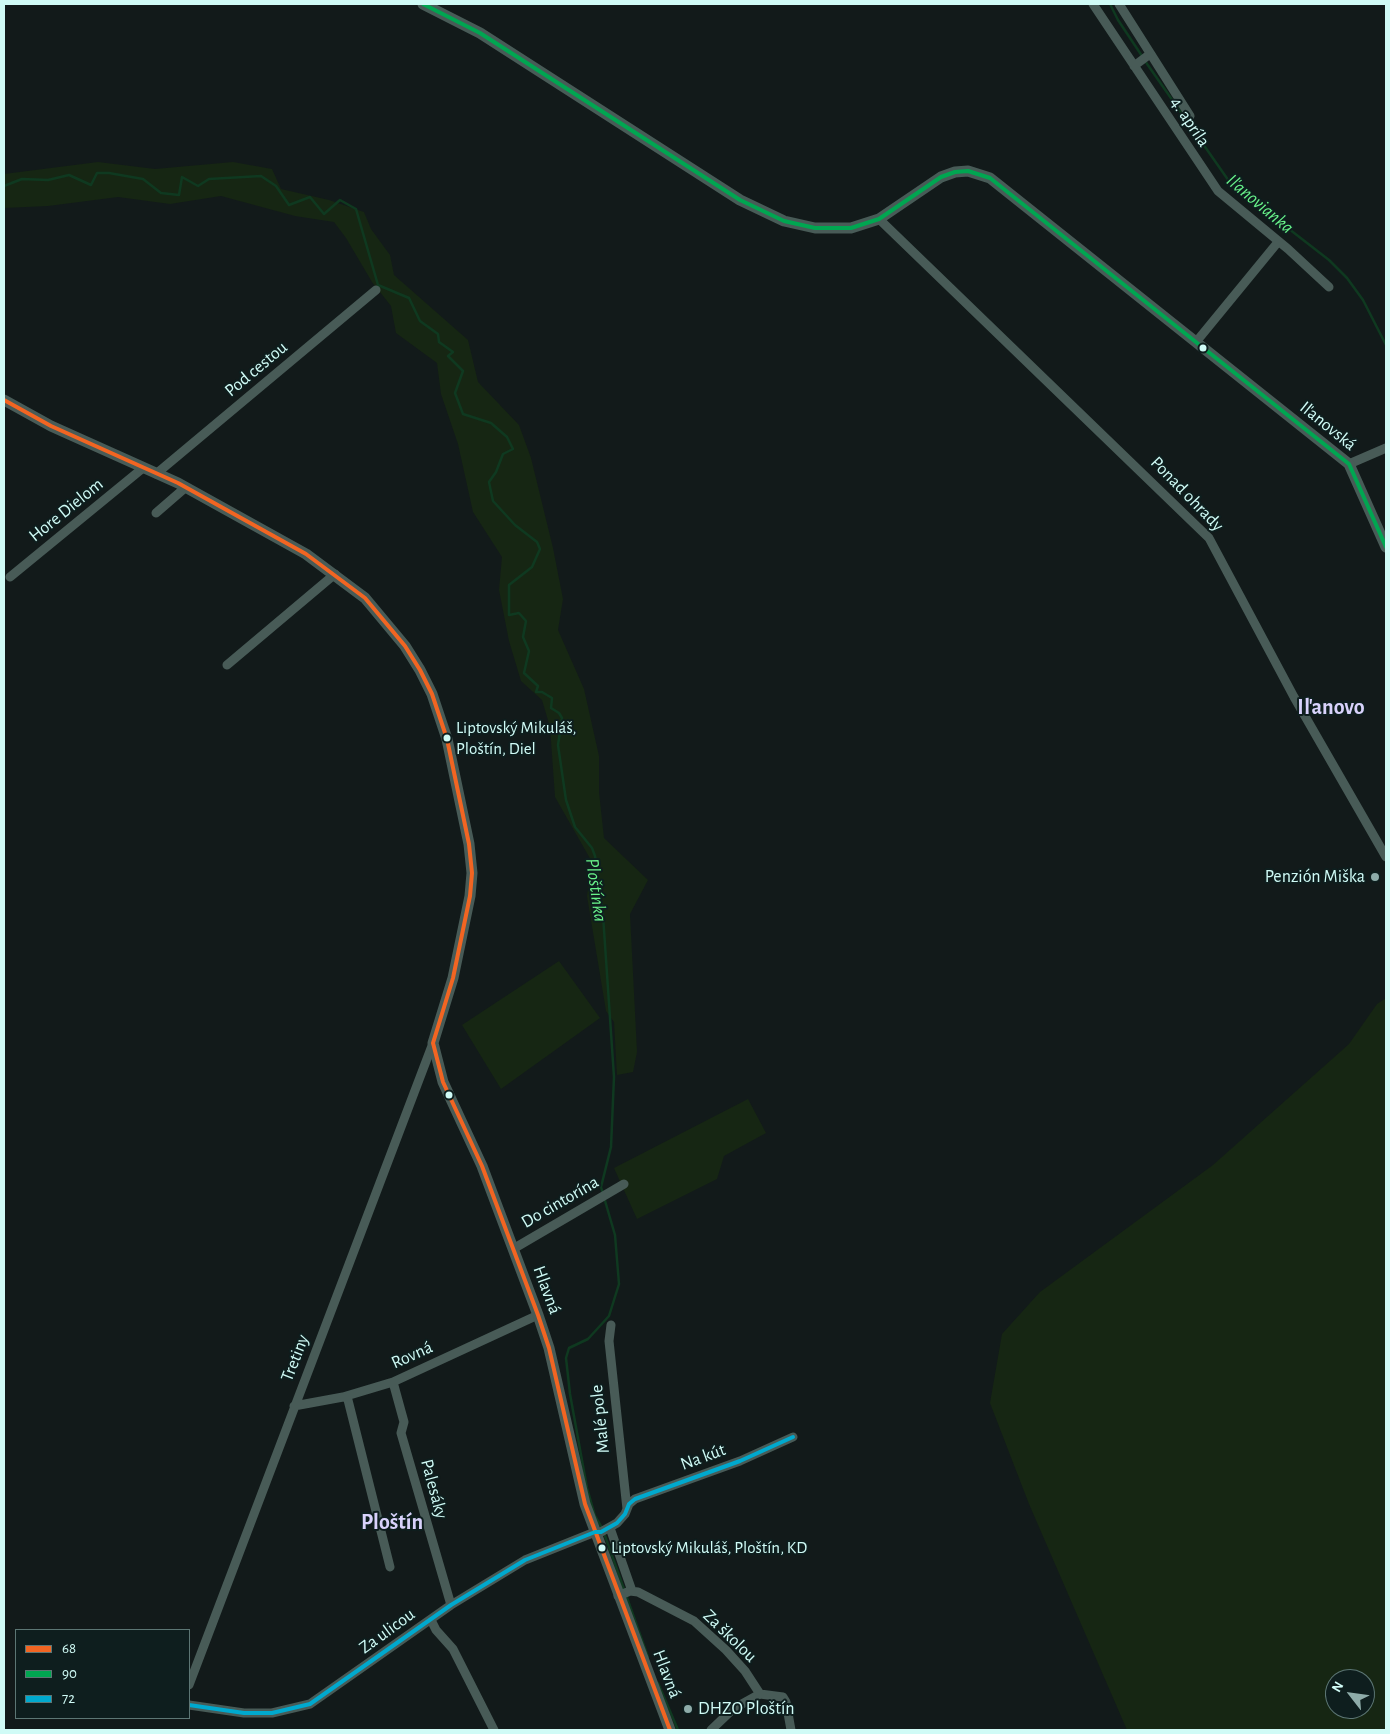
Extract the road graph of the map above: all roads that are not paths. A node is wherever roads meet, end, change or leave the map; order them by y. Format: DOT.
graph roads {
  1 [pos="423,4"];
  2 [pos="1094,4"];
  3 [pos="1119,4"];
  4 [pos="1143,59"];
  5 [pos="1190,116"];
  6 [pos="879,219"];
  7 [pos="1278,242"];
  8 [pos="1329,287"];
  9 [pos="376,290"];
  10 [pos="1196,342"];
  11 [pos="4,400"];
  12 [pos="1386,448"];
  13 [pos="1349,464"];
  14 [pos="143,468"];
  15 [pos="156,474"];
  16 [pos="186,487"];
  17 [pos="156,513"];
  18 [pos="1386,548"];
  19 [pos="335,574"];
  20 [pos="10,577"];
  21 [pos="227,665"];
  22 [pos="1386,857"];
  23 [pos="433,1043"];
  24 [pos="624,1184"];
  25 [pos="513,1249"];
  26 [pos="538,1315"];
  27 [pos="611,1325"];
  28 [pos="392,1382"];
  29 [pos="347,1396"];
  30 [pos="294,1406"];
  31 [pos="793,1437"];
  32 [pos="627,1509"];
  33 [pos="603,1530"];
  34 [pos="390,1567"];
  35 [pos="625,1593"];
  36 [pos="450,1605"];
  37 [pos="431,1620"];
  38 [pos="190,1682"];
  39 [pos="760,1694"];
  40 [pos="190,1705"];
  41 [pos="494,1730"];
  42 [pos="670,1730"];
  43 [pos="711,1730"];
  44 [pos="791,1730"];
  1 -- 6 [label="street, Iľanovská"];
  2 -- 4 [label="street, 4. apríla"];
  3 -- 4 [label="street, 4. apríla"];
  4 -- 5 [label="street, 4. apríla"];
  4 -- 7 [label="street, 4. apríla"];
  6 -- 10 [label="street, Iľanovská"];
  6 -- 22 [label="street, Ponad ohrady"];
  7 -- 8 [label="street, 4. apríla"];
  7 -- 10 [label="street"];
  9 -- 15 [label="street, Pod cestou"];
  10 -- 13 [label="street, Iľanovská"];
  11 -- 14 [label="street"];
  12 -- 13 [label="street"];
  13 -- 18 [label="street, Iľanovská"];
  14 -- 15 [label="street"];
  14 -- 20 [label="street, Hore Dielom"];
  15 -- 16 [label="street"];
  16 -- 17 [label="street"];
  16 -- 19 [label="street"];
  19 -- 21 [label="street"];
  19 -- 23 [label="street"];
  23 -- 25 [label="street, Hlavná"];
  23 -- 30 [label="street, Tretiny"];
  24 -- 25 [label="street, Do cintorína"];
  25 -- 26 [label="street, Hlavná"];
  26 -- 28 [label="street, Rovná"];
  26 -- 33 [label="street, Hlavná"];
  27 -- 32 [label="street, Malé pole"];
  28 -- 29 [label="street, Rovná"];
  28 -- 36 [label="street, Palesáky"];
  29 -- 30 [label="street, Rovná"];
  29 -- 34 [label="street"];
  30 -- 38 [label="street, Tretiny"];
  31 -- 32 [label="street, Na kút"];
  32 -- 33 [label="street, Na kút"];
  33 -- 35 [label="street"];
  33 -- 35 [label="street, Hlavná"];
  33 -- 36 [label="street, Za ulicou"];
  35 -- 39 [label="street, Za školou"];
  35 -- 42 [label="street, Hlavná"];
  36 -- 37 [label="street, Za ulicou"];
  37 -- 40 [label="street, Za ulicou"];
  37 -- 41 [label="street"];
  39 -- 43 [label="street"];
  39 -- 44 [label="street"];
}
